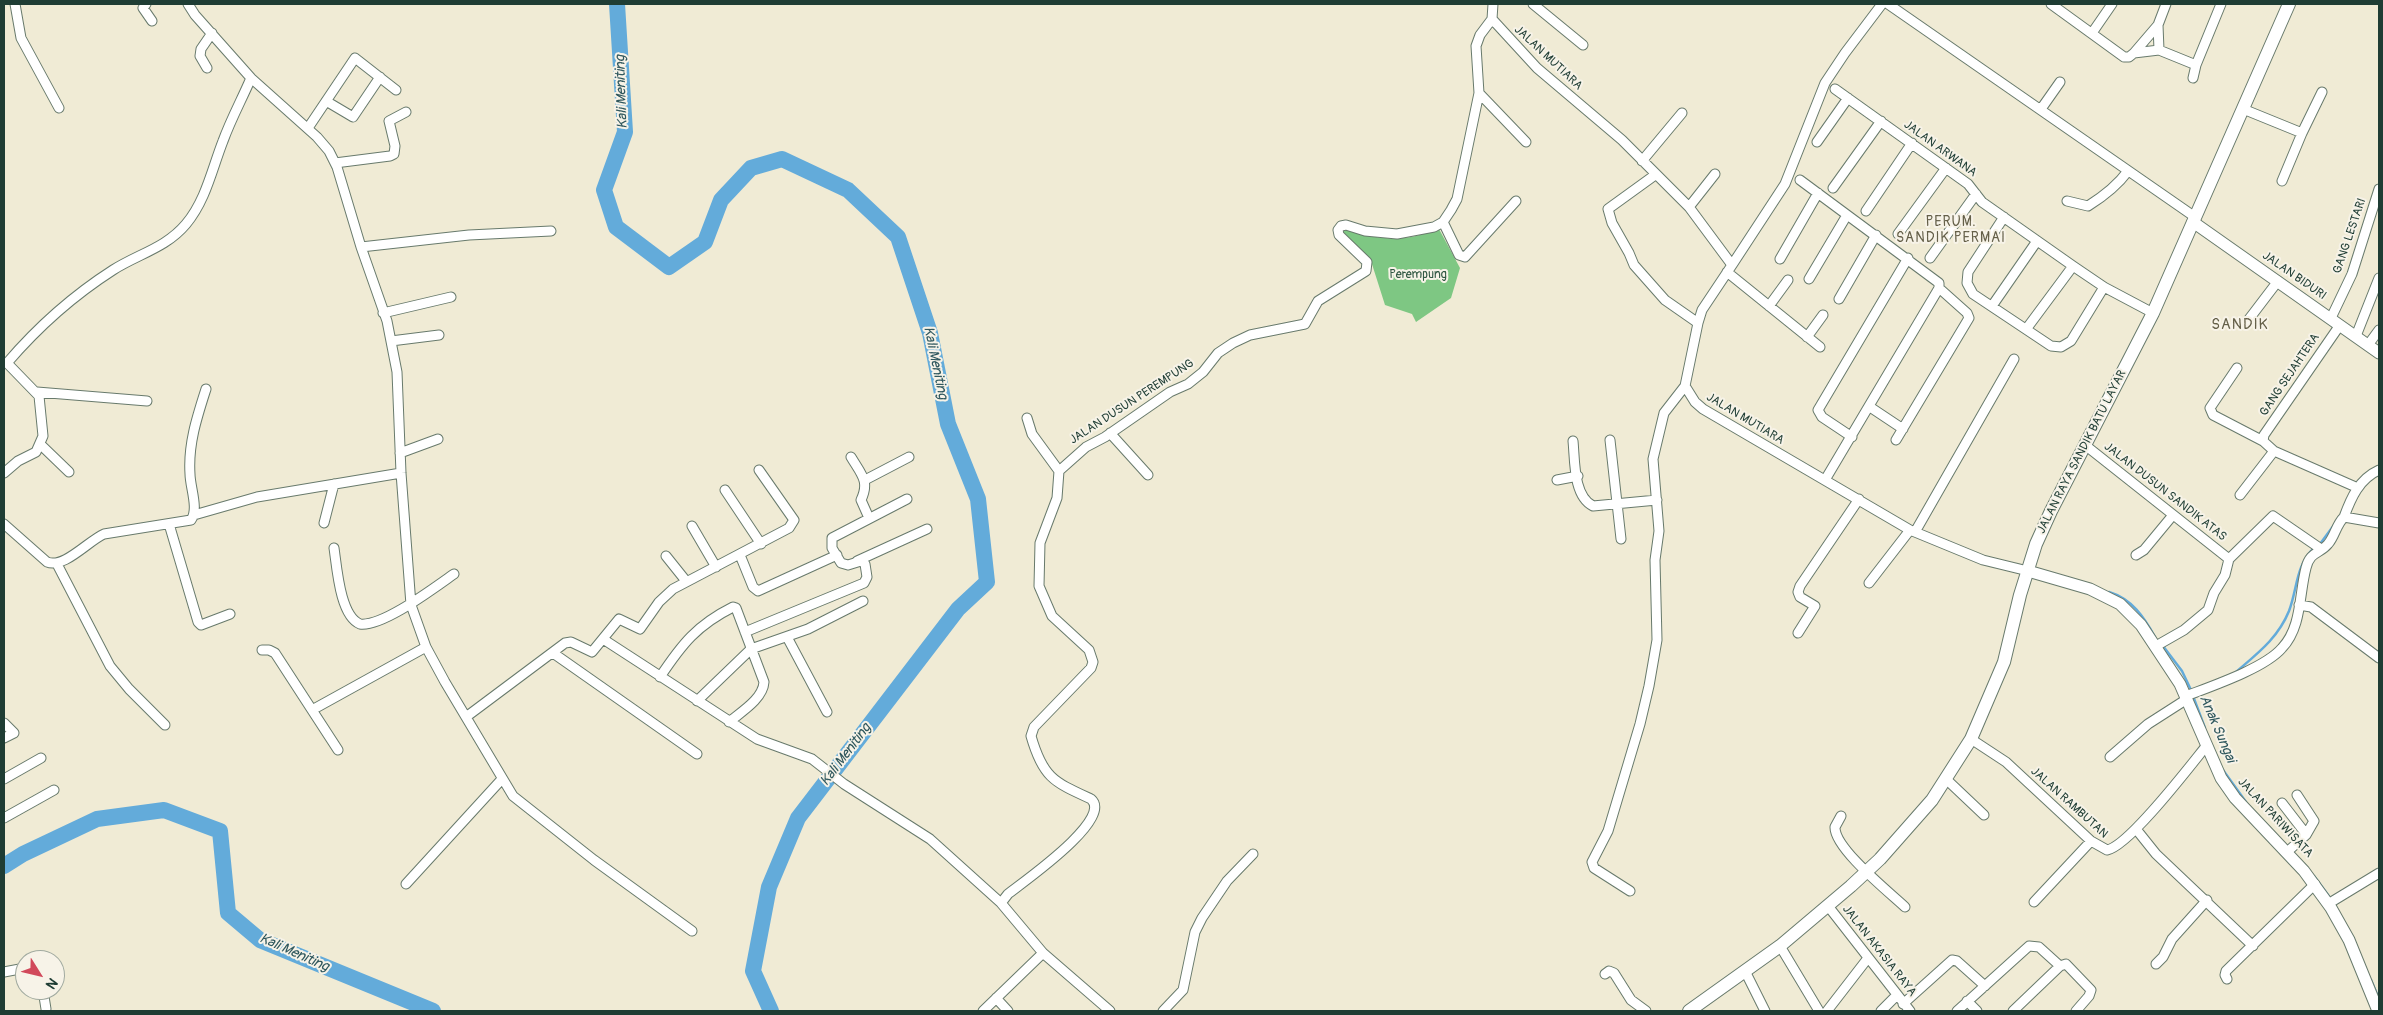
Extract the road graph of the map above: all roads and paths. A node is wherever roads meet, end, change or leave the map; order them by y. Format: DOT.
graph roads {
  1 [pos="15,4"];
  2 [pos="146,4"];
  3 [pos="188,4"];
  4 [pos="1493,4"];
  5 [pos="1533,4"];
  6 [pos="1882,4"];
  7 [pos="1888,4"];
  8 [pos="2112,4"];
  9 [pos="2166,4"];
  10 [pos="2220,4"];
  11 [pos="2289,4"];
  12 [pos="2053,5"];
  13 [pos="1492,19"];
  14 [pos="152,21"];
  15 [pos="2158,25"];
  16 [pos="212,33"];
  17 [pos="2092,33"];
  18 [pos="1583,45"];
  19 [pos="2159,50"];
  20 [pos="2134,53"];
  21 [pos="2196,66"];
  22 [pos="207,68"];
  23 [pos="380,77"];
  24 [pos="252,78"];
  25 [pos="2193,78"];
  26 [pos="2060,82"];
  27 [pos="1835,89"];
  28 [pos="396,90"];
  29 [pos="2322,92"];
  30 [pos="1478,93"];
  31 [pos="1848,98"];
  32 [pos="326,101"];
  33 [pos="59,108"];
  34 [pos="2041,109"];
  35 [pos="2243,109"];
  36 [pos="406,112"];
  37 [pos="1682,113"];
  38 [pos="1881,121"];
  39 [pos="308,128"];
  40 [pos="2302,133"];
  41 [pos="1526,142"];
  42 [pos="1817,142"];
  43 [pos="1912,143"];
  44 [pos="1642,161"];
  45 [pos="336,163"];
  46 [pos="1946,168"];
  47 [pos="2128,171"];
  48 [pos="1715,174"];
  49 [pos="1655,175"];
  50 [pos="1800,180"];
  51 [pos="2282,181"];
  52 [pos="1833,188"];
  53 [pos="2379,189"];
  54 [pos="1818,193"];
  55 [pos="1976,194"];
  56 [pos="1516,201"];
  57 [pos="2068,201"];
  58 [pos="1689,206"];
  59 [pos="1866,211"];
  60 [pos="1847,215"];
  61 [pos="2004,217"];
  62 [pos="2194,220"];
  63 [pos="1442,222"];
  64 [pos="551,231"];
  65 [pos="1898,234"];
  66 [pos="1876,235"];
  67 [pos="2037,241"];
  68 [pos="361,247"];
  69 [pos="1908,258"];
  70 [pos="1930,258"];
  71 [pos="1780,259"];
  72 [pos="2073,266"];
  73 [pos="1730,269"];
  74 [pos="2379,278"];
  75 [pos="1809,279"];
  76 [pos="1788,280"];
  77 [pos="2278,281"];
  78 [pos="2104,287"];
  79 [pos="1939,288"];
  80 [pos="451,297"];
  81 [pos="1839,299"];
  82 [pos="1769,306"];
  83 [pos="1992,306"];
  84 [pos="384,313"];
  85 [pos="2153,313"];
  86 [pos="1823,315"];
  87 [pos="2335,321"];
  88 [pos="1698,323"];
  89 [pos="2246,323"];
  90 [pos="2027,328"];
  91 [pos="2379,330"];
  92 [pos="439,335"];
  93 [pos="1807,336"];
  94 [pos="2356,336"];
  95 [pos="391,342"];
  96 [pos="2368,345"];
  97 [pos="1820,347"];
  98 [pos="2379,353"];
  99 [pos="2014,359"];
  100 [pos="2237,368"];
  101 [pos="1685,386"];
  102 [pos="206,389"];
  103 [pos="37,392"];
  104 [pos="147,401"];
  105 [pos="1870,407"];
  106 [pos="1027,418"];
  107 [pos="1903,429"];
  108 [pos="1110,433"];
  109 [pos="1852,437"];
  110 [pos="438,439"];
  111 [pos="1610,440"];
  112 [pos="1896,440"];
  113 [pos="1573,441"];
  114 [pos="2263,441"];
  115 [pos="2085,444"];
  116 [pos="41,445"];
  117 [pos="2274,451"];
  118 [pos="400,453"];
  119 [pos="851,457"];
  120 [pos="909,457"];
  121 [pos="759,470"];
  122 [pos="2379,470"];
  123 [pos="1059,471"];
  124 [pos="69,472"];
  125 [pos="401,472"];
  126 [pos="4,473"];
  127 [pos="1148,475"];
  128 [pos="1578,476"];
  129 [pos="865,480"];
  130 [pos="1557,480"];
  131 [pos="1825,480"];
  132 [pos="334,484"];
  133 [pos="2357,487"];
  134 [pos="725,490"];
  135 [pos="2240,495"];
  136 [pos="1859,498"];
  137 [pos="907,499"];
  138 [pos="1657,500"];
  139 [pos="1617,503"];
  140 [pos="194,514"];
  141 [pos="2173,515"];
  142 [pos="869,518"];
  143 [pos="2344,518"];
  144 [pos="324,522"];
  145 [pos="2379,523"];
  146 [pos="4,524"];
  147 [pos="169,524"];
  148 [pos="692,526"];
  149 [pos="927,529"];
  150 [pos="1913,531"];
  151 [pos="1621,539"];
  152 [pos="761,544"];
  153 [pos="2318,546"];
  154 [pos="334,548"];
  155 [pos="740,555"];
  156 [pos="2136,555"];
  157 [pos="666,556"];
  158 [pos="837,556"];
  159 [pos="2229,559"];
  160 [pos="857,561"];
  161 [pos="57,564"];
  162 [pos="716,567"];
  163 [pos="2028,571"];
  164 [pos="454,574"];
  165 [pos="686,581"];
  166 [pos="1869,583"];
  167 [pos="863,601"];
  168 [pos="411,605"];
  169 [pos="2299,605"];
  170 [pos="230,614"];
  171 [pos="745,632"];
  172 [pos="1798,633"];
  173 [pos="787,637"];
  174 [pos="603,640"];
  175 [pos="2160,644"];
  176 [pos="426,647"];
  177 [pos="751,649"];
  178 [pos="262,650"];
  179 [pos="553,653"];
  180 [pos="2379,658"];
  181 [pos="660,677"];
  182 [pos="2190,695"];
  183 [pos="697,701"];
  184 [pos="312,710"];
  185 [pos="827,712"];
  186 [pos="466,717"];
  187 [pos="729,722"];
  188 [pos="4,723"];
  189 [pos="165,725"];
  190 [pos="4,738"];
  191 [pos="1971,739"];
  192 [pos="2207,745"];
  193 [pos="338,750"];
  194 [pos="696,754"];
  195 [pos="2110,757"];
  196 [pos="41,758"];
  197 [pos="4,779"];
  198 [pos="502,779"];
  199 [pos="1946,779"];
  200 [pos="54,790"];
  201 [pos="2297,796"];
  202 [pos="2282,803"];
  203 [pos="1984,815"];
  204 [pos="1841,816"];
  205 [pos="4,818"];
  206 [pos="2136,829"];
  207 [pos="2306,834"];
  208 [pos="2092,841"];
  209 [pos="2287,852"];
  210 [pos="1253,854"];
  211 [pos="1866,871"];
  212 [pos="2379,873"];
  213 [pos="406,884"];
  214 [pos="2315,884"];
  215 [pos="1630,891"];
  216 [pos="2207,900"];
  217 [pos="2034,902"];
  218 [pos="2330,903"];
  219 [pos="1001,904"];
  220 [pos="1828,906"];
  221 [pos="1905,907"];
  222 [pos="692,931"];
  223 [pos="1780,946"];
  224 [pos="2253,946"];
  225 [pos="1043,954"];
  226 [pos="1868,958"];
  227 [pos="2156,964"];
  228 [pos="2060,966"];
  229 [pos="1745,971"];
  230 [pos="1605,974"];
  231 [pos="2227,979"];
  232 [pos="1985,986"];
  233 [pos="1896,996"];
  234 [pos="996,998"];
  235 [pos="45,1000"];
  236 [pos="1967,1002"];
  237 [pos="1907,1008"];
  238 [pos="46,1009"];
  239 [pos="1692,1010"];
  240 [pos="983,1011"];
  241 [pos="1008,1011"];
  242 [pos="1110,1011"];
  243 [pos="1163,1011"];
  244 [pos="1646,1011"];
  245 [pos="1766,1011"];
  246 [pos="1819,1011"];
  247 [pos="1828,1011"];
  248 [pos="1881,1011"];
  249 [pos="1957,1011"];
  250 [pos="1977,1011"];
  251 [pos="2013,1011"];
  252 [pos="2076,1011"];
  253 [pos="2378,1011"];
  1 -- 33 [label="street"];
  2 -- 14 [label="street"];
  3 -- 16 [label="street"];
  4 -- 13 [label="street"];
  5 -- 18 [label="street"];
  6 -- 73 [label="street"];
  7 -- 34 [label="street"];
  8 -- 17 [label="street"];
  9 -- 15 [label="street"];
  10 -- 21 [label="street"];
  11 -- 35 [label="main road, JALAN RAYA SANDIK BATU LAYAR"];
  12 -- 17 [label="street"];
  13 -- 30 [label="street"];
  13 -- 44 [label="street, JALAN MUTIARA"];
  15 -- 19 [label="street"];
  15 -- 20 [label="street"];
  16 -- 22 [label="street"];
  16 -- 24 [label="street"];
  17 -- 20 [label="street"];
  19 -- 20 [label="street"];
  19 -- 21 [label="street"];
  21 -- 25 [label="street"];
  23 -- 28 [label="street"];
  23 -- 32 [label="street"];
  23 -- 32 [label="street"];
  24 -- 39 [label="street"];
  24 -- 103 [label="street"];
  26 -- 34 [label="street"];
  27 -- 31 [label="street, JALAN ARWANA"];
  29 -- 40 [label="street"];
  30 -- 41 [label="street"];
  30 -- 63 [label="street"];
  31 -- 38 [label="street, JALAN ARWANA"];
  31 -- 42 [label="street"];
  32 -- 39 [label="street"];
  34 -- 47 [label="street"];
  35 -- 40 [label="street"];
  35 -- 62 [label="main road, JALAN RAYA SANDIK BATU LAYAR"];
  36 -- 45 [label="street"];
  37 -- 44 [label="street"];
  38 -- 43 [label="street, JALAN ARWANA"];
  38 -- 52 [label="street"];
  39 -- 45 [label="street"];
  40 -- 51 [label="street"];
  43 -- 46 [label="street, JALAN ARWANA"];
  43 -- 59 [label="street"];
  44 -- 49 [label="street, JALAN MUTIARA"];
  45 -- 68 [label="street"];
  46 -- 55 [label="street, JALAN ARWANA"];
  46 -- 65 [label="street"];
  47 -- 57 [label="street"];
  47 -- 62 [label="street"];
  48 -- 58 [label="street"];
  49 -- 58 [label="street, JALAN MUTIARA"];
  49 -- 88 [label="street"];
  50 -- 54 [label="street"];
  53 -- 87 [label="street, GANG LESTARI"];
  54 -- 60 [label="street"];
  54 -- 71 [label="street"];
  55 -- 61 [label="street, JALAN ARWANA"];
  55 -- 70 [label="street"];
  56 -- 63 [label="street"];
  58 -- 73 [label="street, JALAN MUTIARA"];
  60 -- 66 [label="street"];
  60 -- 75 [label="street"];
  61 -- 67 [label="street, JALAN ARWANA"];
  61 -- 83 [label="street"];
  62 -- 77 [label="street, JALAN BIDURI"];
  62 -- 85 [label="main road, JALAN RAYA SANDIK BATU LAYAR"];
  63 -- 108 [label="street, JALAN DUSUN PEREMPUNG"];
  64 -- 68 [label="street"];
  66 -- 69 [label="street"];
  66 -- 81 [label="street"];
  67 -- 72 [label="street, JALAN ARWANA"];
  67 -- 83 [label="street"];
  68 -- 84 [label="street"];
  69 -- 79 [label="street"];
  69 -- 109 [label="street"];
  72 -- 78 [label="street, JALAN ARWANA"];
  72 -- 90 [label="street"];
  73 -- 82 [label="street, JALAN MUTIARA"];
  73 -- 88 [label="street"];
  74 -- 94 [label="street"];
  76 -- 82 [label="street"];
  77 -- 87 [label="street, JALAN BIDURI"];
  77 -- 89 [label="street"];
  78 -- 85 [label="street, JALAN ARWANA"];
  78 -- 90 [label="street"];
  79 -- 105 [label="street"];
  79 -- 107 [label="street"];
  80 -- 84 [label="street"];
  82 -- 93 [label="street, JALAN MUTIARA"];
  83 -- 90 [label="street"];
  84 -- 95 [label="street"];
  85 -- 115 [label="main road, JALAN RAYA SANDIK BATU LAYAR"];
  86 -- 93 [label="street"];
  87 -- 94 [label="street, JALAN BIDURI"];
  87 -- 114 [label="street, GANG SEJAHTERA"];
  88 -- 101 [label="street"];
  91 -- 96 [label="street"];
  92 -- 95 [label="street"];
  93 -- 97 [label="street, JALAN MUTIARA"];
  94 -- 96 [label="street, JALAN BIDURI"];
  95 -- 118 [label="street"];
  96 -- 98 [label="street, JALAN BIDURI"];
  99 -- 150 [label="street"];
  100 -- 114 [label="street"];
  101 -- 131 [label="street, JALAN MUTIARA"];
  101 -- 138 [label="street"];
  102 -- 140 [label="street"];
  103 -- 104 [label="street"];
  103 -- 116 [label="street"];
  105 -- 107 [label="street"];
  105 -- 109 [label="street"];
  106 -- 123 [label="street"];
  107 -- 112 [label="street"];
  108 -- 123 [label="street, JALAN DUSUN PEREMPUNG"];
  108 -- 127 [label="street"];
  109 -- 131 [label="street"];
  110 -- 118 [label="street"];
  111 -- 139 [label="street"];
  113 -- 128 [label="street"];
  114 -- 117 [label="street"];
  115 -- 141 [label="street, JALAN DUSUN SANDIK ATAS"];
  115 -- 163 [label="main road, JALAN RAYA SANDIK BATU LAYAR"];
  116 -- 124 [label="street"];
  116 -- 126 [label="street"];
  117 -- 133 [label="street"];
  117 -- 135 [label="street"];
  118 -- 125 [label="street"];
  119 -- 129 [label="street"];
  120 -- 129 [label="street"];
  121 -- 152 [label="street"];
  122 -- 133 [label="street"];
  123 -- 219 [label="street"];
  125 -- 132 [label="street"];
  125 -- 168 [label="street"];
  128 -- 130 [label="street"];
  128 -- 139 [label="street"];
  129 -- 142 [label="street"];
  131 -- 136 [label="street, JALAN MUTIARA"];
  132 -- 140 [label="street"];
  132 -- 144 [label="street"];
  133 -- 143 [label="street"];
  134 -- 152 [label="street"];
  136 -- 150 [label="street, JALAN MUTIARA"];
  136 -- 172 [label="street"];
  137 -- 142 [label="street"];
  138 -- 139 [label="street"];
  138 -- 215 [label="street"];
  139 -- 151 [label="street"];
  140 -- 147 [label="street"];
  141 -- 156 [label="street"];
  141 -- 159 [label="street, JALAN DUSUN SANDIK ATAS"];
  142 -- 158 [label="street"];
  143 -- 145 [label="street"];
  143 -- 153 [label="street"];
  146 -- 161 [label="street"];
  147 -- 161 [label="street"];
  147 -- 170 [label="street"];
  148 -- 162 [label="street"];
  149 -- 160 [label="street"];
  150 -- 163 [label="street, JALAN MUTIARA"];
  150 -- 166 [label="street"];
  152 -- 155 [label="street"];
  153 -- 159 [label="street"];
  153 -- 169 [label="street"];
  154 -- 168 [label="street"];
  155 -- 158 [label="street"];
  155 -- 162 [label="street"];
  157 -- 165 [label="street"];
  158 -- 160 [label="street"];
  159 -- 175 [label="street"];
  160 -- 171 [label="street"];
  161 -- 189 [label="street"];
  162 -- 165 [label="street"];
  163 -- 175 [label="street, JALAN PARIWISATA"];
  163 -- 191 [label="main road, JALAN RAYA SANDIK BATU LAYAR"];
  164 -- 168 [label="street"];
  165 -- 174 [label="street"];
  167 -- 173 [label="street"];
  168 -- 176 [label="street"];
  169 -- 180 [label="street"];
  169 -- 182 [label="street"];
  171 -- 177 [label="street"];
  171 -- 181 [label="street"];
  173 -- 177 [label="street"];
  173 -- 185 [label="street"];
  174 -- 179 [label="street"];
  174 -- 181 [label="street"];
  175 -- 182 [label="street, JALAN PARIWISATA"];
  176 -- 184 [label="street"];
  176 -- 186 [label="street"];
  177 -- 183 [label="street"];
  177 -- 187 [label="street"];
  178 -- 184 [label="street"];
  179 -- 186 [label="street"];
  179 -- 194 [label="street"];
  181 -- 183 [label="street"];
  182 -- 192 [label="street, JALAN PARIWISATA"];
  182 -- 195 [label="street"];
  183 -- 187 [label="street"];
  184 -- 193 [label="street"];
  186 -- 198 [label="street"];
  187 -- 219 [label="street"];
  188 -- 190 [label="street"];
  191 -- 199 [label="main road, JALAN RAYA SANDIK BATU LAYAR"];
  191 -- 208 [label="street, JALAN RAMBUTAN"];
  192 -- 206 [label="street, JALAN RAMBUTAN"];
  192 -- 209 [label="street, JALAN PARIWISATA"];
  196 -- 197 [label="street"];
  198 -- 213 [label="street"];
  198 -- 222 [label="street"];
  199 -- 203 [label="street"];
  199 -- 211 [label="main road, JALAN RAYA SANDIK BATU LAYAR"];
  200 -- 205 [label="street"];
  201 -- 207 [label="street"];
  202 -- 207 [label="street"];
  204 -- 211 [label="street"];
  206 -- 208 [label="street, JALAN RAMBUTAN"];
  206 -- 216 [label="street"];
  207 -- 209 [label="street"];
  208 -- 217 [label="street"];
  209 -- 214 [label="street, JALAN PARIWISATA"];
  210 -- 243 [label="street"];
  211 -- 220 [label="main road, JALAN RAYA SANDIK BATU LAYAR"];
  211 -- 221 [label="street"];
  212 -- 218 [label="street"];
  214 -- 218 [label="street, JALAN PARIWISATA"];
  214 -- 224 [label="street"];
  216 -- 224 [label="street"];
  216 -- 227 [label="street"];
  218 -- 253 [label="street, JALAN PARIWISATA"];
  219 -- 225 [label="street"];
  220 -- 223 [label="main road, JALAN RAYA SANDIK BATU LAYAR"];
  220 -- 226 [label="street, JALAN AKASIA RAYA"];
  223 -- 229 [label="main road, JALAN RAYA SANDIK BATU LAYAR"];
  223 -- 246 [label="street"];
  224 -- 231 [label="street"];
  225 -- 234 [label="street"];
  225 -- 242 [label="street"];
  226 -- 233 [label="street, JALAN AKASIA RAYA"];
  226 -- 247 [label="street"];
  228 -- 232 [label="street"];
  228 -- 251 [label="street"];
  228 -- 252 [label="street"];
  229 -- 239 [label="main road, JALAN RAYA SANDIK BATU LAYAR"];
  229 -- 245 [label="street"];
  230 -- 244 [label="street"];
  232 -- 236 [label="street"];
  232 -- 237 [label="street"];
  233 -- 237 [label="street, JALAN AKASIA RAYA"];
  233 -- 248 [label="street"];
  234 -- 240 [label="street"];
  234 -- 241 [label="street"];
  235 -- 238 [label="street"];
  236 -- 249 [label="street"];
  236 -- 250 [label="street"];
}
